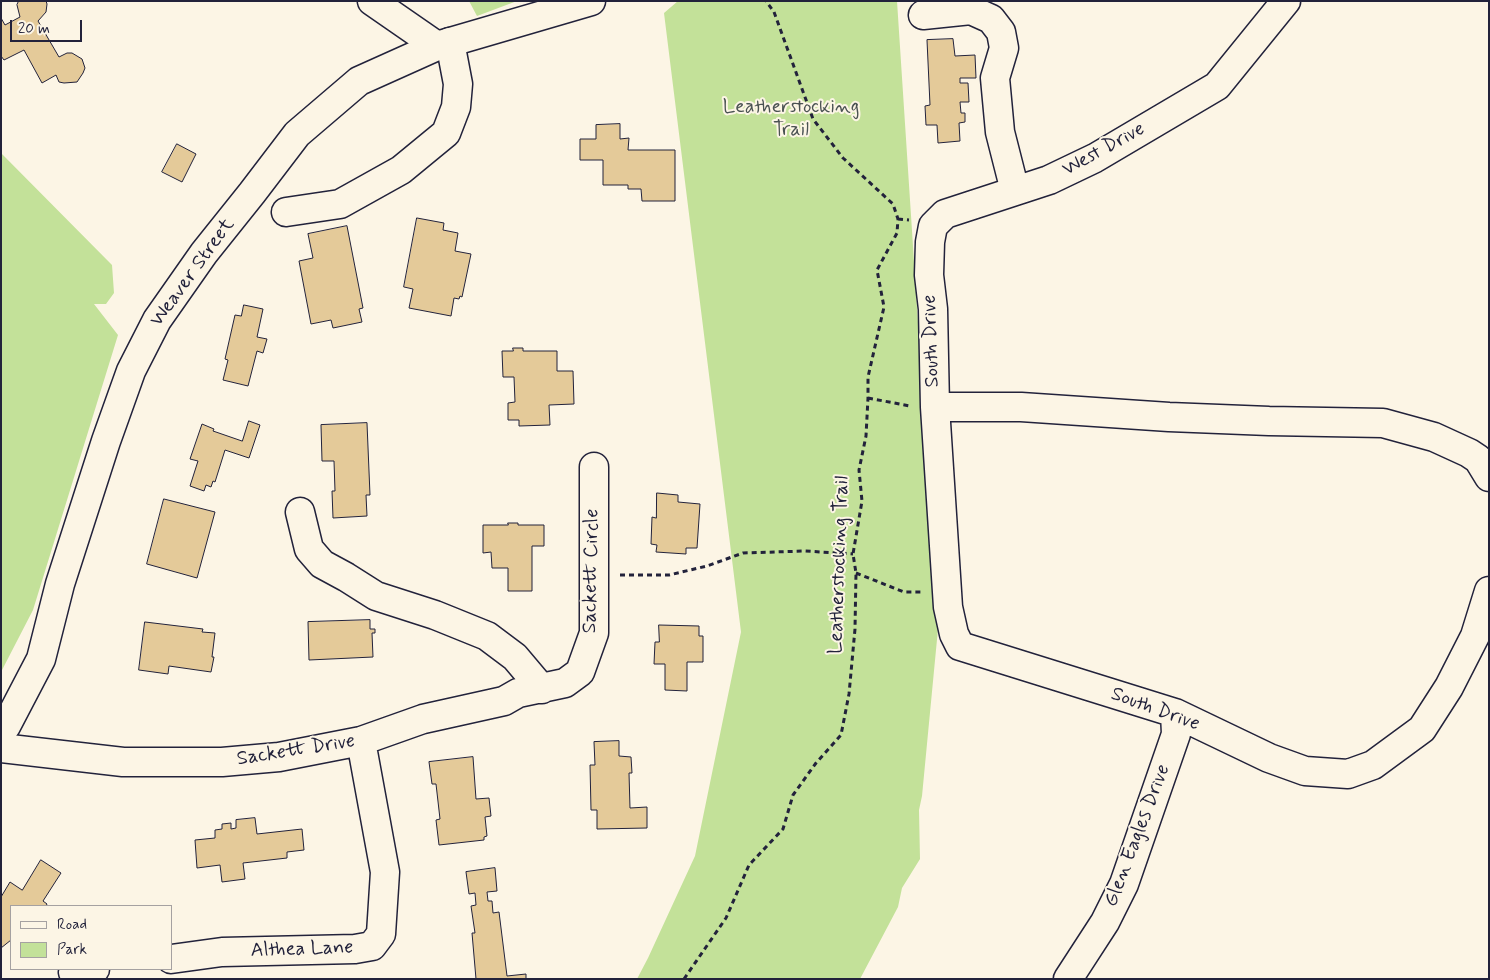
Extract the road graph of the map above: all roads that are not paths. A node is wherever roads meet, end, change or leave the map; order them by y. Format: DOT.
graph roads {
  1 [pos="372,1"];
  2 [pos="592,1"];
  3 [pos="1286,1"];
  4 [pos="923,15"];
  5 [pos="443,44"];
  6 [pos="1015,191"];
  7 [pos="286,212"];
  8 [pos="929,275"];
  9 [pos="934,407"];
  10 [pos="594,467"];
  11 [pos="1489,477"];
  12 [pos="300,512"];
  13 [pos="1489,591"];
  14 [pos="580,672"];
  15 [pos="542,689"];
  16 [pos="1175,713"];
  17 [pos="1,732"];
  18 [pos="362,740"];
  19 [pos="1,748"];
  20 [pos="172,959"];
  21 [pos="1068,979"];
  1 -- 5 [label="street"];
  2 -- 5 [label="street, Weaver Street"];
  3 -- 6 [label="street, West Drive"];
  4 -- 6 [label="street"];
  5 -- 7 [label="street"];
  5 -- 17 [label="street, Weaver Street"];
  6 -- 8 [label="street, West Drive"];
  8 -- 9 [label="street, South Drive"];
  9 -- 11 [label="street, South Drive"];
  9 -- 16 [label="street, South Drive"];
  10 -- 14 [label="street, Sackett Circle"];
  12 -- 15 [label="street"];
  13 -- 16 [label="street, South Drive"];
  14 -- 15 [label="street, Sackett Drive"];
  15 -- 18 [label="street, Sackett Drive"];
  16 -- 21 [label="street, Glen Eagles Drive"];
  18 -- 19 [label="street, Sackett Drive"];
  18 -- 20 [label="street, Althea Lane"];
}
